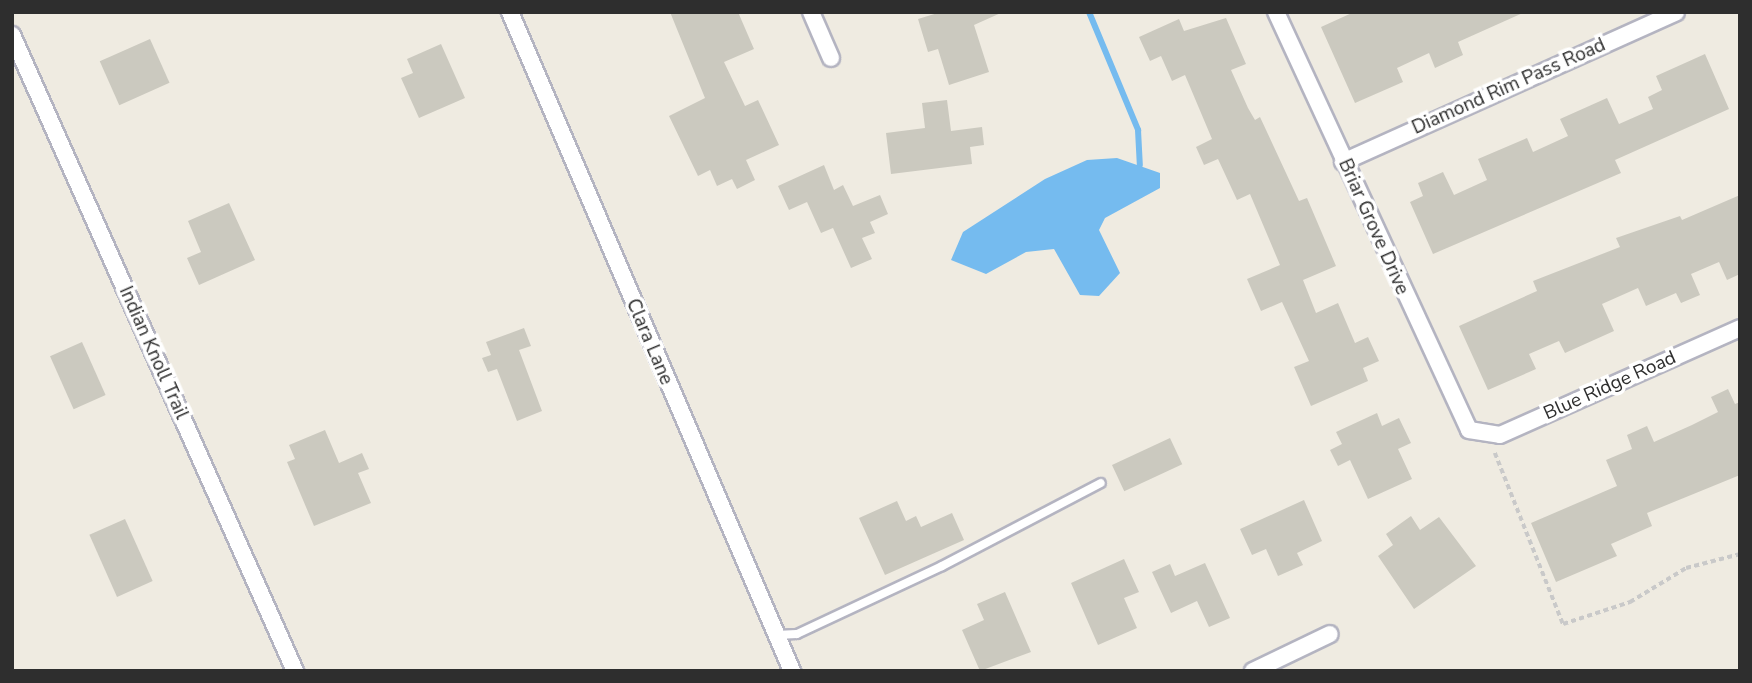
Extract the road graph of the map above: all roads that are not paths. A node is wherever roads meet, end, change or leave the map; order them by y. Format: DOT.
graph roads {
  1 [pos="510,12"];
  2 [pos="811,12"];
  3 [pos="1276,12"];
  4 [pos="1676,12"];
  5 [pos="12,35"];
  6 [pos="831,58"];
  7 [pos="1343,162"];
  8 [pos="1740,328"];
  9 [pos="1484,435"];
  10 [pos="1101,483"];
  11 [pos="1330,634"];
  12 [pos="776,635"];
  13 [pos="295,671"];
  14 [pos="792,671"];
  15 [pos="1253,671"];
  1 -- 12 [label="street, Clara Lane"];
  2 -- 6 [label="street"];
  3 -- 7 [label="street, Briar Grove Drive"];
  4 -- 7 [label="street, Diamond Rim Pass Road"];
  5 -- 13 [label="street, Indian Knoll Trail"];
  7 -- 9 [label="street, Briar Grove Drive"];
  8 -- 9 [label="street, Blue Ridge Road"];
  10 -- 12 [label="lane"];
  11 -- 15 [label="street"];
  12 -- 14 [label="street, Clara Lane"];
}
